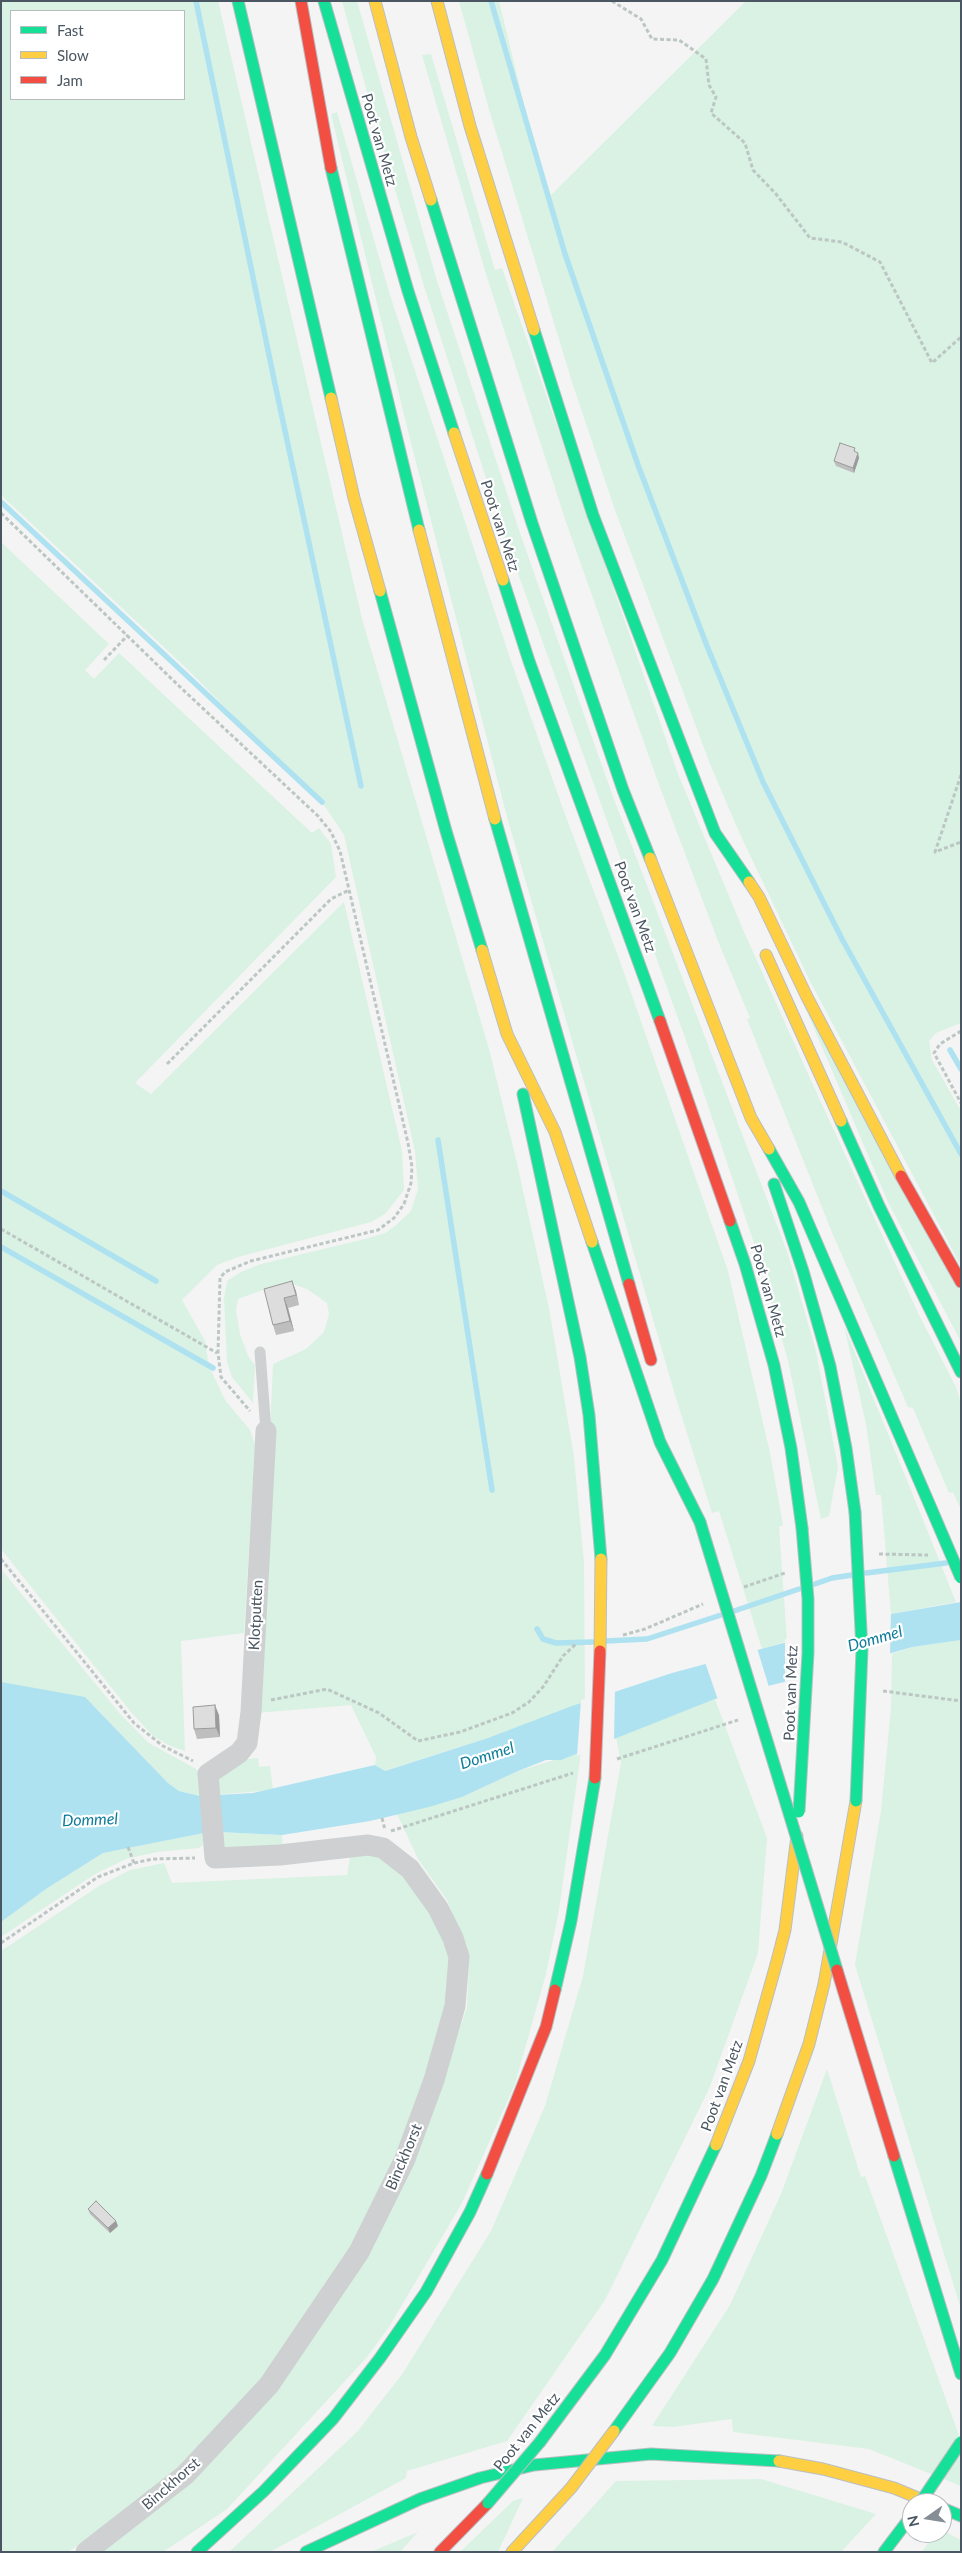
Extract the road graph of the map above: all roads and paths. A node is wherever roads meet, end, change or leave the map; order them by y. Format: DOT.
graph roads {
  1 [pos="238,1"];
  2 [pos="301,1"];
  3 [pos="324,1"];
  4 [pos="375,1"];
  5 [pos="437,1"];
  6 [pos="612,1"];
  7 [pos="961,337"];
  8 [pos="1,513"];
  9 [pos="129,635"];
  10 [pos="104,660"];
  11 [pos="961,775"];
  12 [pos="715,834"];
  13 [pos="961,842"];
  14 [pos="738,889"];
  15 [pos="349,890"];
  16 [pos="761,943"];
  17 [pos="961,1030"];
  18 [pos="507,1034"];
  19 [pos="167,1064"];
  20 [pos="961,1103"];
  21 [pos="751,1118"];
  22 [pos="1,1229"];
  23 [pos="961,1282"];
  24 [pos="260,1352"];
  25 [pos="218,1353"];
  26 [pos="961,1372"];
  27 [pos="655,1374"];
  28 [pos="266,1430"];
  29 [pos="681,1457"];
  30 [pos="700,1522"];
  31 [pos="1,1559"];
  32 [pos="961,1578"];
  33 [pos="878,1691"];
  34 [pos="961,1701"];
  35 [pos="748,1717"];
  36 [pos="615,1759"];
  37 [pos="577,1771"];
  38 [pos="208,1780"];
  39 [pos="382,1818"];
  40 [pos="128,1848"];
  41 [pos="214,1851"];
  42 [pos="134,1863"];
  43 [pos="1,1943"];
  44 [pos="961,2374"];
  45 [pos="961,2442"];
  46 [pos="906,2493"];
  47 [pos="927,2493"];
  48 [pos="902,2528"];
  49 [pos="86,2552"];
  50 [pos="197,2552"];
  51 [pos="306,2552"];
  52 [pos="440,2552"];
  53 [pos="512,2552"];
  54 [pos="884,2552"];
  1 -- 18 [label="highway"];
  2 -- 27 [label="highway"];
  3 -- 52 [label="highway, Poot van Metz, bridge"];
  4 -- 21 [label="highway"];
  5 -- 12 [label="highway"];
  6 -- 7 [label="path"];
  8 -- 9 [label="path"];
  9 -- 10 [label="path"];
  9 -- 15 [label="path"];
  11 -- 13 [label="path"];
  12 -- 14 [label="highway"];
  12 -- 23 [label="highway"];
  15 -- 19 [label="path"];
  15 -- 25 [label="path"];
  16 -- 26 [label="highway"];
  17 -- 20 [label="path"];
  18 -- 30 [label="highway"];
  18 -- 50 [label="highway, bridge"];
  21 -- 32 [label="highway, bridge"];
  21 -- 53 [label="highway, bridge"];
  22 -- 25 [label="path"];
  24 -- 28 [label="lane, Klotputten"];
  25 -- 28 [label="path"];
  28 -- 38 [label="street, Klotputten"];
  29 -- 30 [label="highway"];
  30 -- 44 [label="highway, bridge"];
  31 -- 38 [label="path"];
  33 -- 34 [label="path"];
  35 -- 36 [label="path"];
  37 -- 39 [label="path"];
  38 -- 41 [label="street"];
  40 -- 42 [label="path"];
  41 -- 42 [label="path"];
  41 -- 49 [label="street, Binckhorst"];
  42 -- 43 [label="path"];
  45 -- 47 [label="highway, bridge"];
  46 -- 51 [label="highway"];
  48 -- 54 [label="highway"];
}
